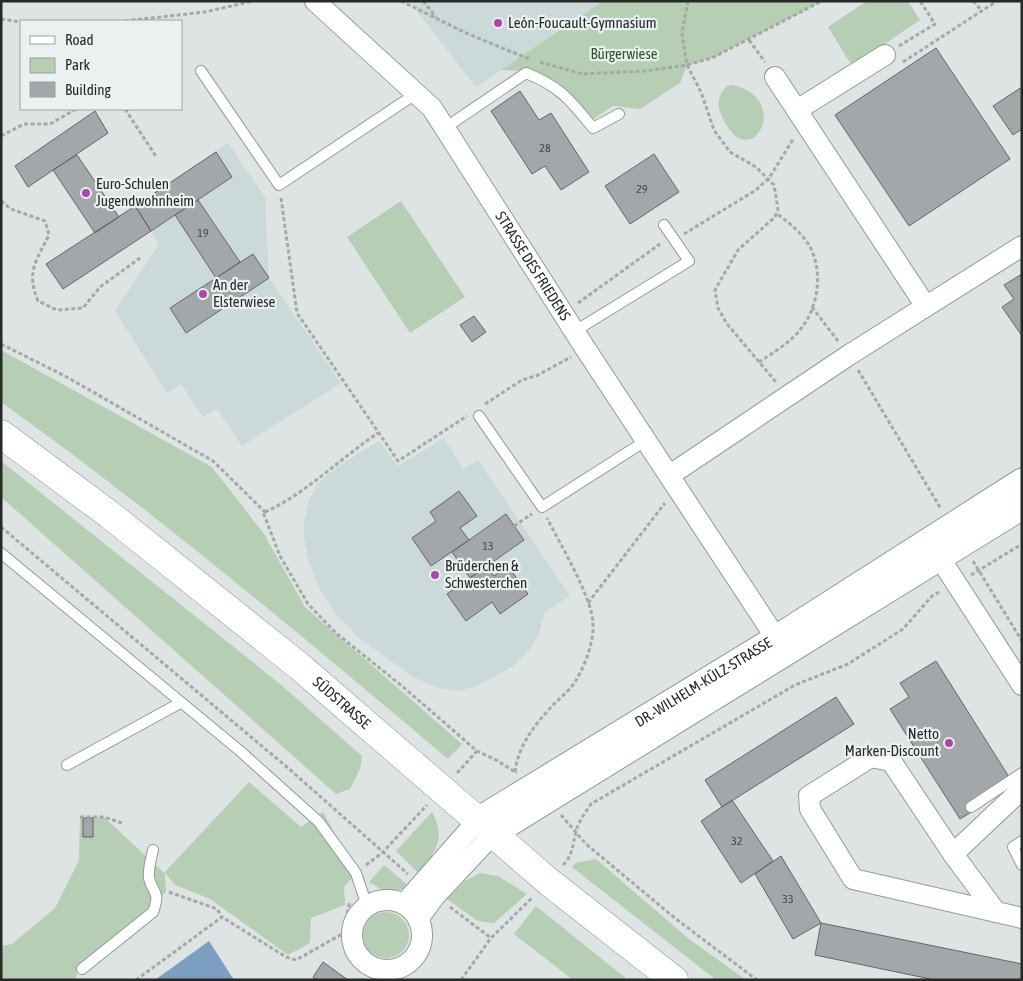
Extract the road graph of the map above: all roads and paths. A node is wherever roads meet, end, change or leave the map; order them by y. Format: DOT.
graph roads {
  1 [pos="252,1"];
  2 [pos="315,1"];
  3 [pos="401,1"];
  4 [pos="423,1"];
  5 [pos="688,1"];
  6 [pos="822,1"];
  7 [pos="920,1"];
  8 [pos="973,1"];
  9 [pos="997,1"];
  10 [pos="982,11"];
  11 [pos="1,19"];
  12 [pos="438,19"];
  13 [pos="134,20"];
  14 [pos="20,22"];
  15 [pos="940,38"];
  16 [pos="749,40"];
  17 [pos="885,55"];
  18 [pos="687,65"];
  19 [pos="201,71"];
  20 [pos="775,77"];
  21 [pos="418,93"];
  22 [pos="74,110"];
  23 [pos="126,110"];
  24 [pos="619,114"];
  25 [pos="802,118"];
  26 [pos="445,128"];
  27 [pos="1,136"];
  28 [pos="157,158"];
  29 [pos="769,178"];
  30 [pos="279,185"];
  31 [pos="1,201"];
  32 [pos="776,212"];
  33 [pos="664,225"];
  34 [pos="673,238"];
  35 [pos="1022,246"];
  36 [pos="140,258"];
  37 [pos="925,305"];
  38 [pos="812,307"];
  39 [pos="564,313"];
  40 [pos="575,331"];
  41 [pos="1,344"];
  42 [pos="586,348"];
  43 [pos="849,355"];
  44 [pos="759,362"];
  45 [pos="788,396"];
  46 [pos="483,405"];
  47 [pos="468,415"];
  48 [pos="479,416"];
  49 [pos="378,433"];
  50 [pos="1,434"];
  51 [pos="647,440"];
  52 [pos="1022,481"];
  53 [pos="675,483"];
  54 [pos="542,507"];
  55 [pos="1022,507"];
  56 [pos="265,512"];
  57 [pos="947,517"];
  58 [pos="514,526"];
  59 [pos="1,527"];
  60 [pos="1022,544"];
  61 [pos="934,549"];
  62 [pos="1,553"];
  63 [pos="979,570"];
  64 [pos="956,583"];
  65 [pos="587,603"];
  66 [pos="776,638"];
  67 [pos="1022,641"];
  68 [pos="1022,686"];
  69 [pos="180,703"];
  70 [pos="67,765"];
  71 [pos="1022,773"];
  72 [pos="523,779"];
  73 [pos="1022,789"];
  74 [pos="429,803"];
  75 [pos="971,806"];
  76 [pos="80,817"];
  77 [pos="122,823"];
  78 [pos="486,827"];
  79 [pos="1022,841"];
  80 [pos="154,850"];
  81 [pos="953,854"];
  82 [pos="1022,864"];
  83 [pos="156,892"];
  84 [pos="366,906"];
  85 [pos="411,911"];
  86 [pos="996,912"];
  87 [pos="222,917"];
  88 [pos="1022,918"];
  89 [pos="342,934"];
  90 [pos="491,938"];
  91 [pos="82,969"];
  92 [pos="136,980"];
  93 [pos="461,980"];
  94 [pos="674,980"];
  95 [pos="757,980"];
  1 -- 13 [label="path"];
  2 -- 21 [label="street, STRASSE DES FRIEDENS"];
  3 -- 12 [label="path"];
  4 -- 12 [label="path"];
  5 -- 18 [label="path"];
  6 -- 16 [label="path"];
  7 -- 17 [label="path"];
  8 -- 10 [label="path"];
  9 -- 10 [label="path"];
  10 -- 15 [label="path"];
  11 -- 14 [label="path"];
  12 -- 18 [label="path"];
  16 -- 18 [label="path"];
  16 -- 20 [label="path"];
  17 -- 25 [label="street"];
  18 -- 29 [label="path"];
  19 -- 30 [label="lane"];
  20 -- 25 [label="street"];
  21 -- 26 [label="street, STRASSE DES FRIEDENS"];
  21 -- 30 [label="lane"];
  22 -- 27 [label="path"];
  23 -- 28 [label="path"];
  24 -- 26 [label="lane"];
  25 -- 29 [label="path"];
  25 -- 37 [label="street"];
  26 -- 39 [label="street, STRASSE DES FRIEDENS"];
  29 -- 32 [label="path"];
  29 -- 34 [label="path"];
  30 -- 49 [label="path"];
  31 -- 36 [label="path"];
  32 -- 38 [label="path"];
  32 -- 44 [label="path"];
  33 -- 34 [label="lane"];
  34 -- 39 [label="path"];
  34 -- 40 [label="lane"];
  35 -- 37 [label="street"];
  37 -- 43 [label="street"];
  38 -- 43 [label="path"];
  38 -- 44 [label="path"];
  39 -- 40 [label="street, STRASSE DES FRIEDENS"];
  40 -- 42 [label="street, STRASSE DES FRIEDENS"];
  41 -- 56 [label="path"];
  42 -- 46 [label="path"];
  42 -- 51 [label="street, STRASSE DES FRIEDENS"];
  43 -- 45 [label="street"];
  43 -- 57 [label="path"];
  44 -- 45 [label="path"];
  45 -- 53 [label="street"];
  47 -- 49 [label="path"];
  48 -- 54 [label="lane"];
  49 -- 56 [label="path"];
  50 -- 78 [label="main road, SÜDSTRASSE"];
  51 -- 53 [label="street, STRASSE DES FRIEDENS"];
  51 -- 54 [label="lane"];
  52 -- 61 [label="street, DR.-WILHELM-KÜLZ-STRASSE"];
  53 -- 65 [label="path"];
  53 -- 66 [label="street, STRASSE DES FRIEDENS"];
  54 -- 58 [label="path"];
  54 -- 65 [label="path"];
  55 -- 61 [label="street, DR.-WILHELM-KÜLZ-STRASSE"];
  56 -- 72 [label="path"];
  59 -- 74 [label="path"];
  60 -- 63 [label="path"];
  61 -- 64 [label="street"];
  61 -- 66 [label="street, DR.-WILHELM-KÜLZ-STRASSE"];
  61 -- 78 [label="street, DR.-WILHELM-KÜLZ-STRASSE"];
  62 -- 69 [label="lane"];
  63 -- 64 [label="path"];
  63 -- 67 [label="path"];
  64 -- 68 [label="street"];
  64 -- 95 [label="path"];
  65 -- 72 [label="path"];
  66 -- 72 [label="street, DR.-WILHELM-KÜLZ-STRASSE"];
  69 -- 70 [label="lane"];
  69 -- 84 [label="lane"];
  71 -- 75 [label="lane"];
  72 -- 78 [label="street, DR.-WILHELM-KÜLZ-STRASSE"];
  73 -- 81 [label="street"];
  76 -- 77 [label="path"];
  78 -- 85 [label="street, DR.-WILHELM-KÜLZ-STRASSE"];
  78 -- 94 [label="main road, SÜDSTRASSE"];
  79 -- 82 [label="lane"];
  80 -- 83 [label="lane"];
  81 -- 86 [label="street"];
  81 -- 86 [label="street"];
  83 -- 87 [label="path"];
  83 -- 91 [label="lane"];
  84 -- 85 [label="street"];
  84 -- 85 [label="street"];
  86 -- 88 [label="street"];
  87 -- 89 [label="path"];
  87 -- 92 [label="path"];
  90 -- 93 [label="path"];
}
